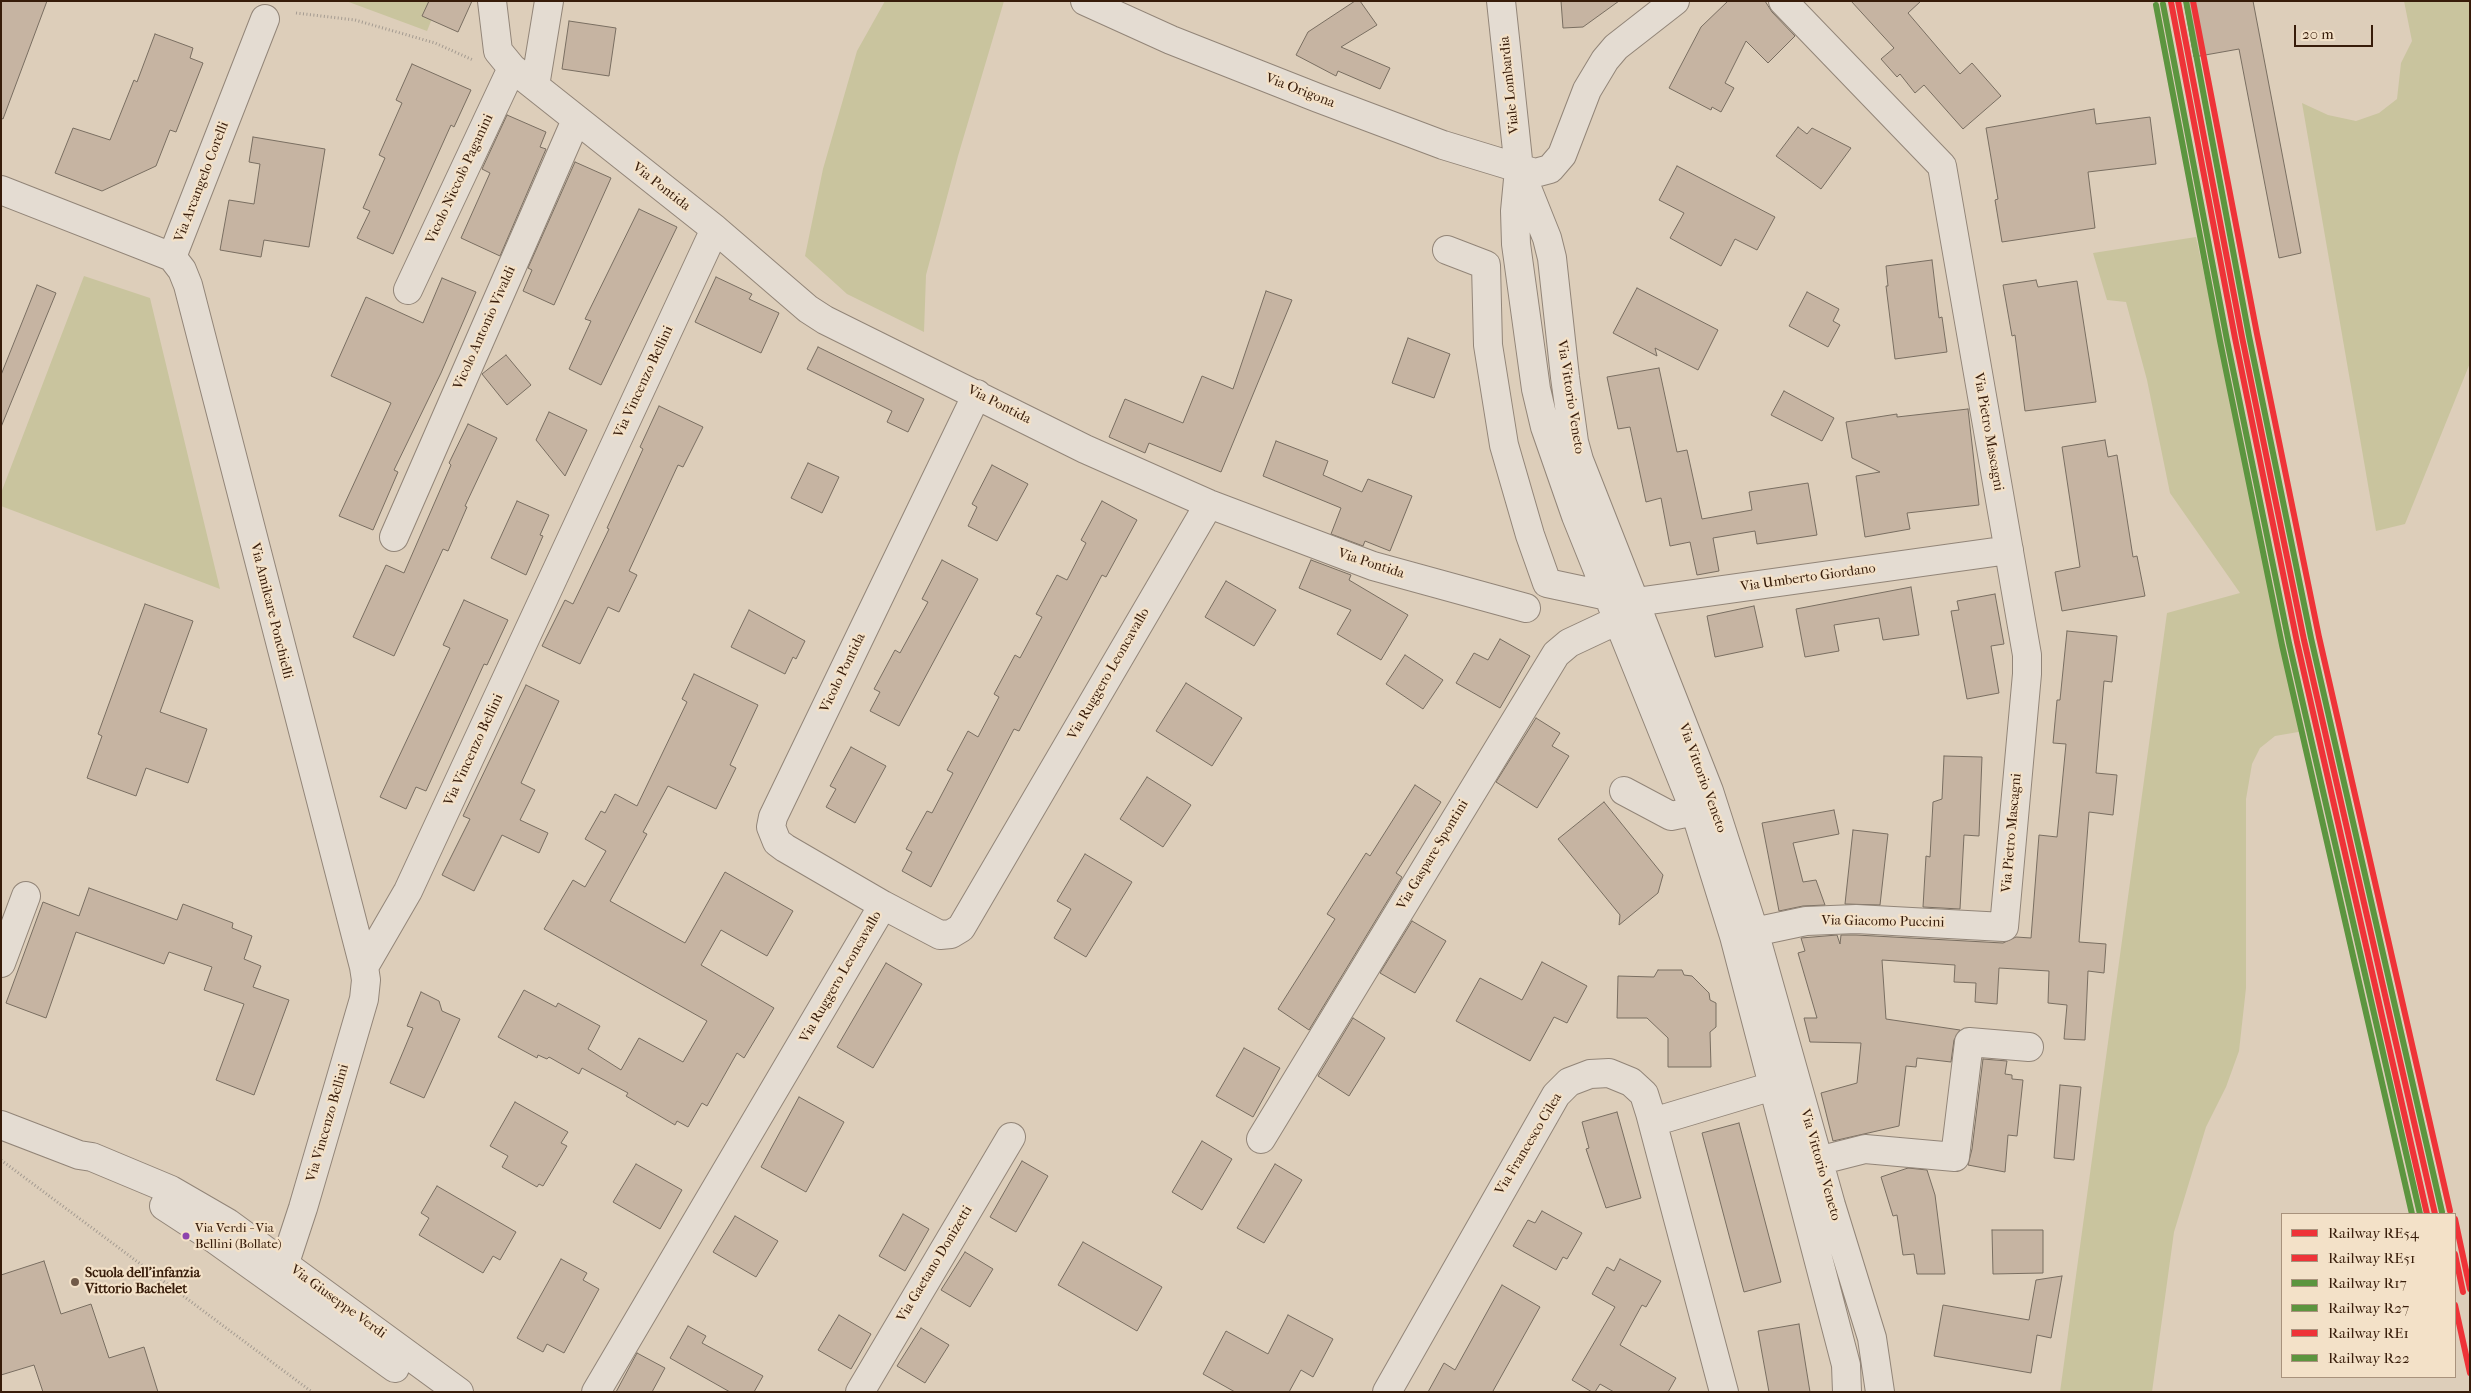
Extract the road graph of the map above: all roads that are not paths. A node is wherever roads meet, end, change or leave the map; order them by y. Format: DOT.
graph roads {
  1 [pos="492,1"];
  2 [pos="549,1"];
  3 [pos="1085,1"];
  4 [pos="1500,1"];
  5 [pos="1675,1"];
  6 [pos="1783,1"];
  7 [pos="265,19"];
  8 [pos="510,72"];
  9 [pos="534,86"];
  10 [pos="576,120"];
  11 [pos="1519,169"];
  12 [pos="1,190"];
  13 [pos="715,229"];
  14 [pos="1447,250"];
  15 [pos="172,257"];
  16 [pos="408,290"];
  17 [pos="977,394"];
  18 [pos="1208,504"];
  19 [pos="394,537"];
  20 [pos="2009,550"];
  21 [pos="1621,606"];
  22 [pos="1526,608"];
  23 [pos="1624,791"];
  24 [pos="1694,810"];
  25 [pos="26,896"];
  26 [pos="883,905"];
  27 [pos="2004,927"];
  28 [pos="1744,934"];
  29 [pos="1,963"];
  30 [pos="364,967"];
  31 [pos="2029,1046"];
  32 [pos="1773,1086"];
  33 [pos="1653,1122"];
  34 [pos="1,1125"];
  35 [pos="1011,1137"];
  36 [pos="1261,1139"];
  37 [pos="1806,1164"];
  38 [pos="281,1273"];
  39 [pos="428,1392"];
  40 [pos="459,1392"];
  41 [pos="596,1392"];
  42 [pos="860,1392"];
  43 [pos="1387,1392"];
  44 [pos="1724,1392"];
  45 [pos="1847,1392"];
  46 [pos="1880,1392"];
  1 -- 8 [label="street, Via Pontida"];
  2 -- 9 [label="street"];
  3 -- 11 [label="street, Via Origona"];
  4 -- 11 [label="street, Viale Lombardia"];
  5 -- 11 [label="street"];
  6 -- 20 [label="street, Via Pietro Mascagni"];
  7 -- 15 [label="street, Via Arcangelo Corelli"];
  8 -- 9 [label="street, Via Pontida"];
  8 -- 16 [label="street, Vicolo Niccolò Paganini"];
  9 -- 10 [label="street, Via Pontida"];
  10 -- 13 [label="street, Via Pontida"];
  10 -- 19 [label="street, Vicolo Antonio Vivaldi"];
  11 -- 21 [label="street, Via Vittorio Veneto"];
  12 -- 15 [label="street, Via Arcangelo Corelli"];
  13 -- 17 [label="street, Via Pontida"];
  13 -- 30 [label="street, Via Vincenzo Bellini"];
  14 -- 21 [label="street"];
  15 -- 30 [label="street, Via Amilcare Ponchielli"];
  17 -- 18 [label="street, Via Pontida"];
  17 -- 26 [label="street, Vicolo Pontida"];
  18 -- 22 [label="street, Via Pontida"];
  18 -- 26 [label="street, Via Ruggero Leoncavallo"];
  20 -- 21 [label="street, Via Umberto Giordano"];
  20 -- 27 [label="street, Via Pietro Mascagni"];
  21 -- 24 [label="street, Via Vittorio Veneto"];
  21 -- 28 [label="street, Via Vittorio Veneto"];
  21 -- 36 [label="street, Via Gaspare Spontini"];
  23 -- 24 [label="street"];
  24 -- 28 [label="street, Via Vittorio Veneto"];
  25 -- 29 [label="street"];
  26 -- 41 [label="street, Via Ruggero Leoncavallo"];
  27 -- 28 [label="street, Via Giacomo Puccini"];
  28 -- 32 [label="street, Via Vittorio Veneto"];
  28 -- 37 [label="street, Via Vittorio Veneto"];
  30 -- 38 [label="street, Via Vincenzo Bellini"];
  31 -- 37 [label="street"];
  32 -- 33 [label="street"];
  32 -- 37 [label="street, Via Vittorio Veneto"];
  33 -- 43 [label="street, Via Francesco Cilea"];
  33 -- 44 [label="street, Via Francesco Cilea"];
  34 -- 38 [label="street, Via Giuseppe Verdi"];
  35 -- 42 [label="street, Via Gaetano Donizetti"];
  37 -- 45 [label="street, Via Vittorio Veneto"];
  37 -- 46 [label="street, Via Vittorio Veneto"];
  38 -- 39 [label="street, Via Giuseppe Verdi"];
  38 -- 40 [label="street, Via Giuseppe Verdi"];
}
